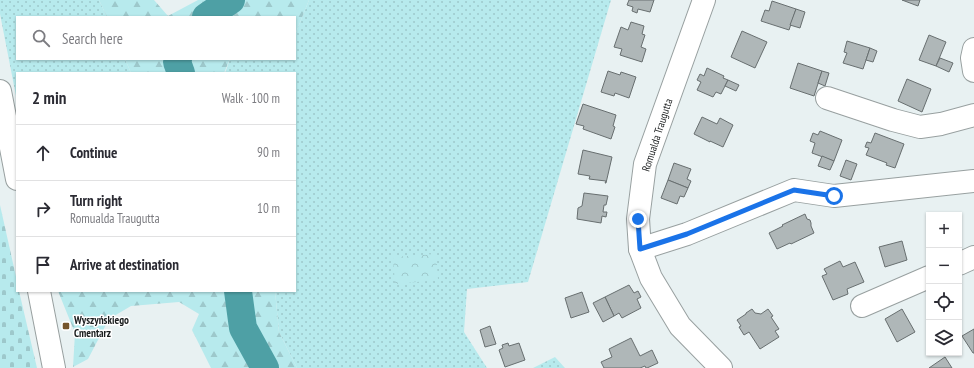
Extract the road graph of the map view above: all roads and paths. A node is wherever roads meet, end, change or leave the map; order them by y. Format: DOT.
graph roads {
  1 [pos="704,0"];
  2 [pos="974,49"];
  3 [pos="974,71"];
  4 [pos="0,91"];
  5 [pos="827,98"];
  6 [pos="974,115"];
  7 [pos="3,118"];
  8 [pos="16,175"];
  9 [pos="974,181"];
  10 [pos="640,249"];
  11 [pos="974,258"];
  12 [pos="962,263"];
  13 [pos="926,278"];
  14 [pos="39,292"];
  15 [pos="862,306"];
  16 [pos="54,368"];
  17 [pos="721,368"];
  1 -- 10 [label="street, Romualda Traugutta"];
  2 -- 3 [label="street"];
  4 -- 7 [label="street"];
  5 -- 6 [label="street"];
  7 -- 8 [label="street"];
  9 -- 10 [label="street"];
  10 -- 17 [label="street, Romualda Traugutta"];
  11 -- 12 [label="street"];
  13 -- 15 [label="street"];
  14 -- 16 [label="street"];
}
